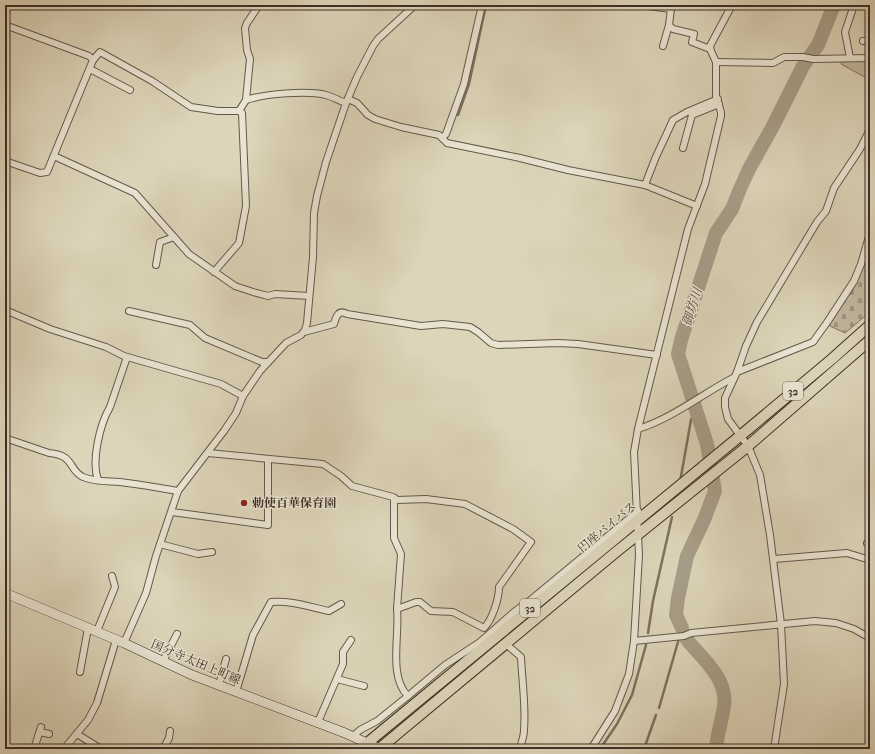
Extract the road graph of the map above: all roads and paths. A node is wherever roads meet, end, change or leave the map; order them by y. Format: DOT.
graph roads {
  1 [pos="259,5"];
  2 [pos="415,5"];
  3 [pos="482,5"];
  4 [pos="641,5"];
  5 [pos="732,5"];
  6 [pos="854,5"];
  7 [pos="672,7"];
  8 [pos="5,25"];
  9 [pos="669,25"];
  10 [pos="870,40"];
  11 [pos="863,41"];
  12 [pos="663,46"];
  13 [pos="710,49"];
  14 [pos="850,58"];
  15 [pos="870,58"];
  16 [pos="93,60"];
  17 [pos="716,62"];
  18 [pos="90,69"];
  19 [pos="130,90"];
  20 [pos="246,100"];
  21 [pos="347,101"];
  22 [pos="718,102"];
  23 [pos="239,111"];
  24 [pos="870,129"];
  25 [pos="442,138"];
  26 [pos="683,148"];
  27 [pos="54,156"];
  28 [pos="5,161"];
  29 [pos="645,185"];
  30 [pos="697,206"];
  31 [pos="870,233"];
  32 [pos="174,237"];
  33 [pos="156,265"];
  34 [pos="214,272"];
  35 [pos="309,296"];
  36 [pos="5,310"];
  37 [pos="129,311"];
  38 [pos="870,324"];
  39 [pos="304,332"];
  40 [pos="870,340"];
  41 [pos="657,355"];
  42 [pos="127,357"];
  43 [pos="268,362"];
  44 [pos="735,375"];
  45 [pos="243,396"];
  46 [pos="638,429"];
  47 [pos="740,436"];
  48 [pos="5,438"];
  49 [pos="748,446"];
  50 [pos="208,453"];
  51 [pos="268,460"];
  52 [pos="98,480"];
  53 [pos="178,492"];
  54 [pos="394,498"];
  55 [pos="172,512"];
  56 [pos="638,515"];
  57 [pos="638,535"];
  58 [pos="160,544"];
  59 [pos="212,552"];
  60 [pos="774,559"];
  61 [pos="870,560"];
  62 [pos="112,576"];
  63 [pos="5,593"];
  64 [pos="341,604"];
  65 [pos="397,608"];
  66 [pos="781,624"];
  67 [pos="88,628"];
  68 [pos="97,632"];
  69 [pos="177,634"];
  70 [pos="870,638"];
  71 [pos="351,640"];
  72 [pos="120,641"];
  73 [pos="634,641"];
  74 [pos="506,644"];
  75 [pos="226,660"];
  76 [pos="163,661"];
  77 [pos="80,672"];
  78 [pos="337,679"];
  79 [pos="219,685"];
  80 [pos="364,686"];
  81 [pos="236,692"];
  82 [pos="408,696"];
  83 [pos="318,722"];
  84 [pos="170,731"];
  85 [pos="49,734"];
  86 [pos="77,734"];
  87 [pos="353,736"];
  88 [pos="364,746"];
  89 [pos="34,749"];
  90 [pos="64,749"];
  91 [pos="100,749"];
  92 [pos="163,749"];
  93 [pos="379,749"];
  94 [pos="520,749"];
  95 [pos="590,749"];
  96 [pos="774,749"];
  1 -- 20 [label="street"];
  2 -- 21 [label="street"];
  3 -- 25 [label="street"];
  4 -- 7 [label="street"];
  5 -- 13 [label="street"];
  6 -- 14 [label="street"];
  7 -- 9 [label="street"];
  8 -- 16 [label="street"];
  9 -- 12 [label="street"];
  9 -- 13 [label="street"];
  10 -- 11 [label="street"];
  13 -- 17 [label="street"];
  14 -- 15 [label="street"];
  14 -- 17 [label="street"];
  16 -- 18 [label="street"];
  16 -- 23 [label="street"];
  17 -- 22 [label="street"];
  18 -- 19 [label="street"];
  18 -- 27 [label="street"];
  20 -- 21 [label="street"];
  20 -- 23 [label="street"];
  21 -- 25 [label="street"];
  21 -- 35 [label="street"];
  22 -- 26 [label="street"];
  22 -- 29 [label="street"];
  22 -- 30 [label="street"];
  23 -- 34 [label="street"];
  24 -- 44 [label="street"];
  25 -- 29 [label="street"];
  27 -- 28 [label="street"];
  27 -- 32 [label="street"];
  29 -- 30 [label="street"];
  30 -- 41 [label="street"];
  31 -- 44 [label="street"];
  32 -- 33 [label="street"];
  32 -- 34 [label="street"];
  34 -- 35 [label="street"];
  35 -- 39 [label="street"];
  36 -- 42 [label="street"];
  37 -- 43 [label="street"];
  38 -- 47 [label="highway, 円座バイパス / 32"];
  39 -- 41 [label="street"];
  39 -- 43 [label="street"];
  40 -- 49 [label="highway, 円座バイパス / 32"];
  41 -- 46 [label="street"];
  42 -- 45 [label="street"];
  42 -- 52 [label="street"];
  43 -- 45 [label="street"];
  44 -- 46 [label="street"];
  44 -- 47 [label="street"];
  45 -- 50 [label="street"];
  46 -- 56 [label="street"];
  47 -- 49 [label="street"];
  47 -- 56 [label="highway, 円座バイパス / 32"];
  48 -- 52 [label="street"];
  49 -- 57 [label="highway, 円座バイパス / 32"];
  49 -- 60 [label="street"];
  50 -- 51 [label="street"];
  50 -- 53 [label="street"];
  51 -- 54 [label="street"];
  51 -- 55 [label="street"];
  52 -- 53 [label="street"];
  53 -- 55 [label="street"];
  54 -- 65 [label="street"];
  54 -- 65 [label="street"];
  55 -- 58 [label="street"];
  56 -- 57 [label="street"];
  56 -- 82 [label="street"];
  56 -- 88 [label="highway, 円座バイパス / 32"];
  57 -- 73 [label="street"];
  57 -- 74 [label="highway, 円座バイパス / 32"];
  58 -- 59 [label="street"];
  58 -- 72 [label="street"];
  60 -- 61 [label="street"];
  60 -- 66 [label="street"];
  62 -- 68 [label="street"];
  63 -- 67 [label="main road, 国分寺太田上町線"];
  64 -- 81 [label="street"];
  65 -- 82 [label="street"];
  66 -- 70 [label="street"];
  66 -- 73 [label="street"];
  66 -- 96 [label="street"];
  67 -- 68 [label="main road, 国分寺太田上町線"];
  67 -- 77 [label="street"];
  68 -- 72 [label="main road, 国分寺太田上町線"];
  69 -- 76 [label="street"];
  71 -- 78 [label="street"];
  72 -- 76 [label="main road, 国分寺太田上町線"];
  72 -- 86 [label="street"];
  73 -- 95 [label="street"];
  74 -- 93 [label="highway, 円座バイパス / 32"];
  74 -- 94 [label="street"];
  75 -- 79 [label="street"];
  76 -- 79 [label="main road, 国分寺太田上町線"];
  78 -- 80 [label="street"];
  78 -- 83 [label="street"];
  79 -- 81 [label="main road, 国分寺太田上町線"];
  81 -- 83 [label="main road, 国分寺太田上町線"];
  82 -- 87 [label="street"];
  83 -- 87 [label="main road, 国分寺太田上町線"];
  84 -- 92 [label="street"];
  85 -- 89 [label="street"];
  86 -- 90 [label="street"];
  86 -- 91 [label="street"];
  87 -- 88 [label="main road, 国分寺太田上町線"];
  88 -- 93 [label="main road, 国分寺太田上町線"];
}
